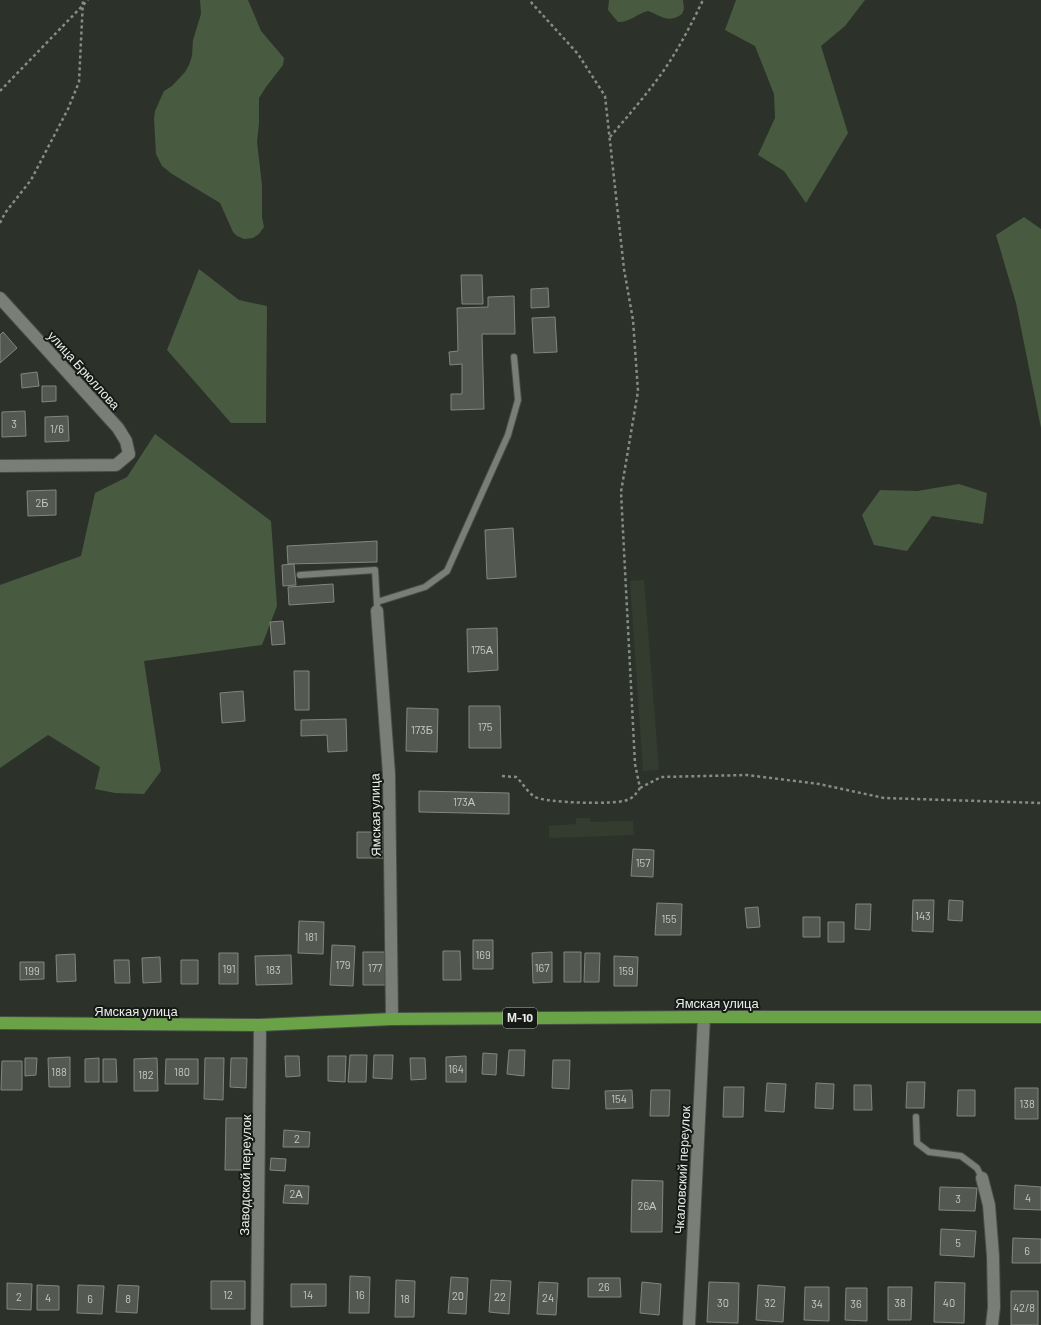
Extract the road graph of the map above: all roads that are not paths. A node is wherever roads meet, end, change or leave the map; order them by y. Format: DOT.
graph roads {
  1 [pos="0,298"];
  2 [pos="514,356"];
  3 [pos="0,466"];
  4 [pos="300,575"];
  5 [pos="377,607"];
  6 [pos="704,1017"];
  7 [pos="1041,1017"];
  8 [pos="392,1020"];
  9 [pos="0,1024"];
  10 [pos="260,1025"];
  11 [pos="916,1117"];
  12 [pos="982,1178"];
  13 [pos="257,1325"];
  14 [pos="689,1325"];
  15 [pos="992,1325"];
  1 -- 3 [label="street, улица Брюллова"];
  2 -- 5 [label="lane"];
  4 -- 5 [label="lane"];
  5 -- 8 [label="street, Ямская улица"];
  6 -- 7 [label="highway, Ямская улица / М-10"];
  6 -- 8 [label="highway, Ямская улица / М-10"];
  6 -- 14 [label="street, Чкаловский переулок"];
  8 -- 10 [label="highway, Ямская улица / М-10"];
  9 -- 10 [label="highway, Ямская улица / М-10"];
  10 -- 13 [label="street, Заводской переулок"];
  11 -- 12 [label="lane"];
  12 -- 15 [label="street"];
}
